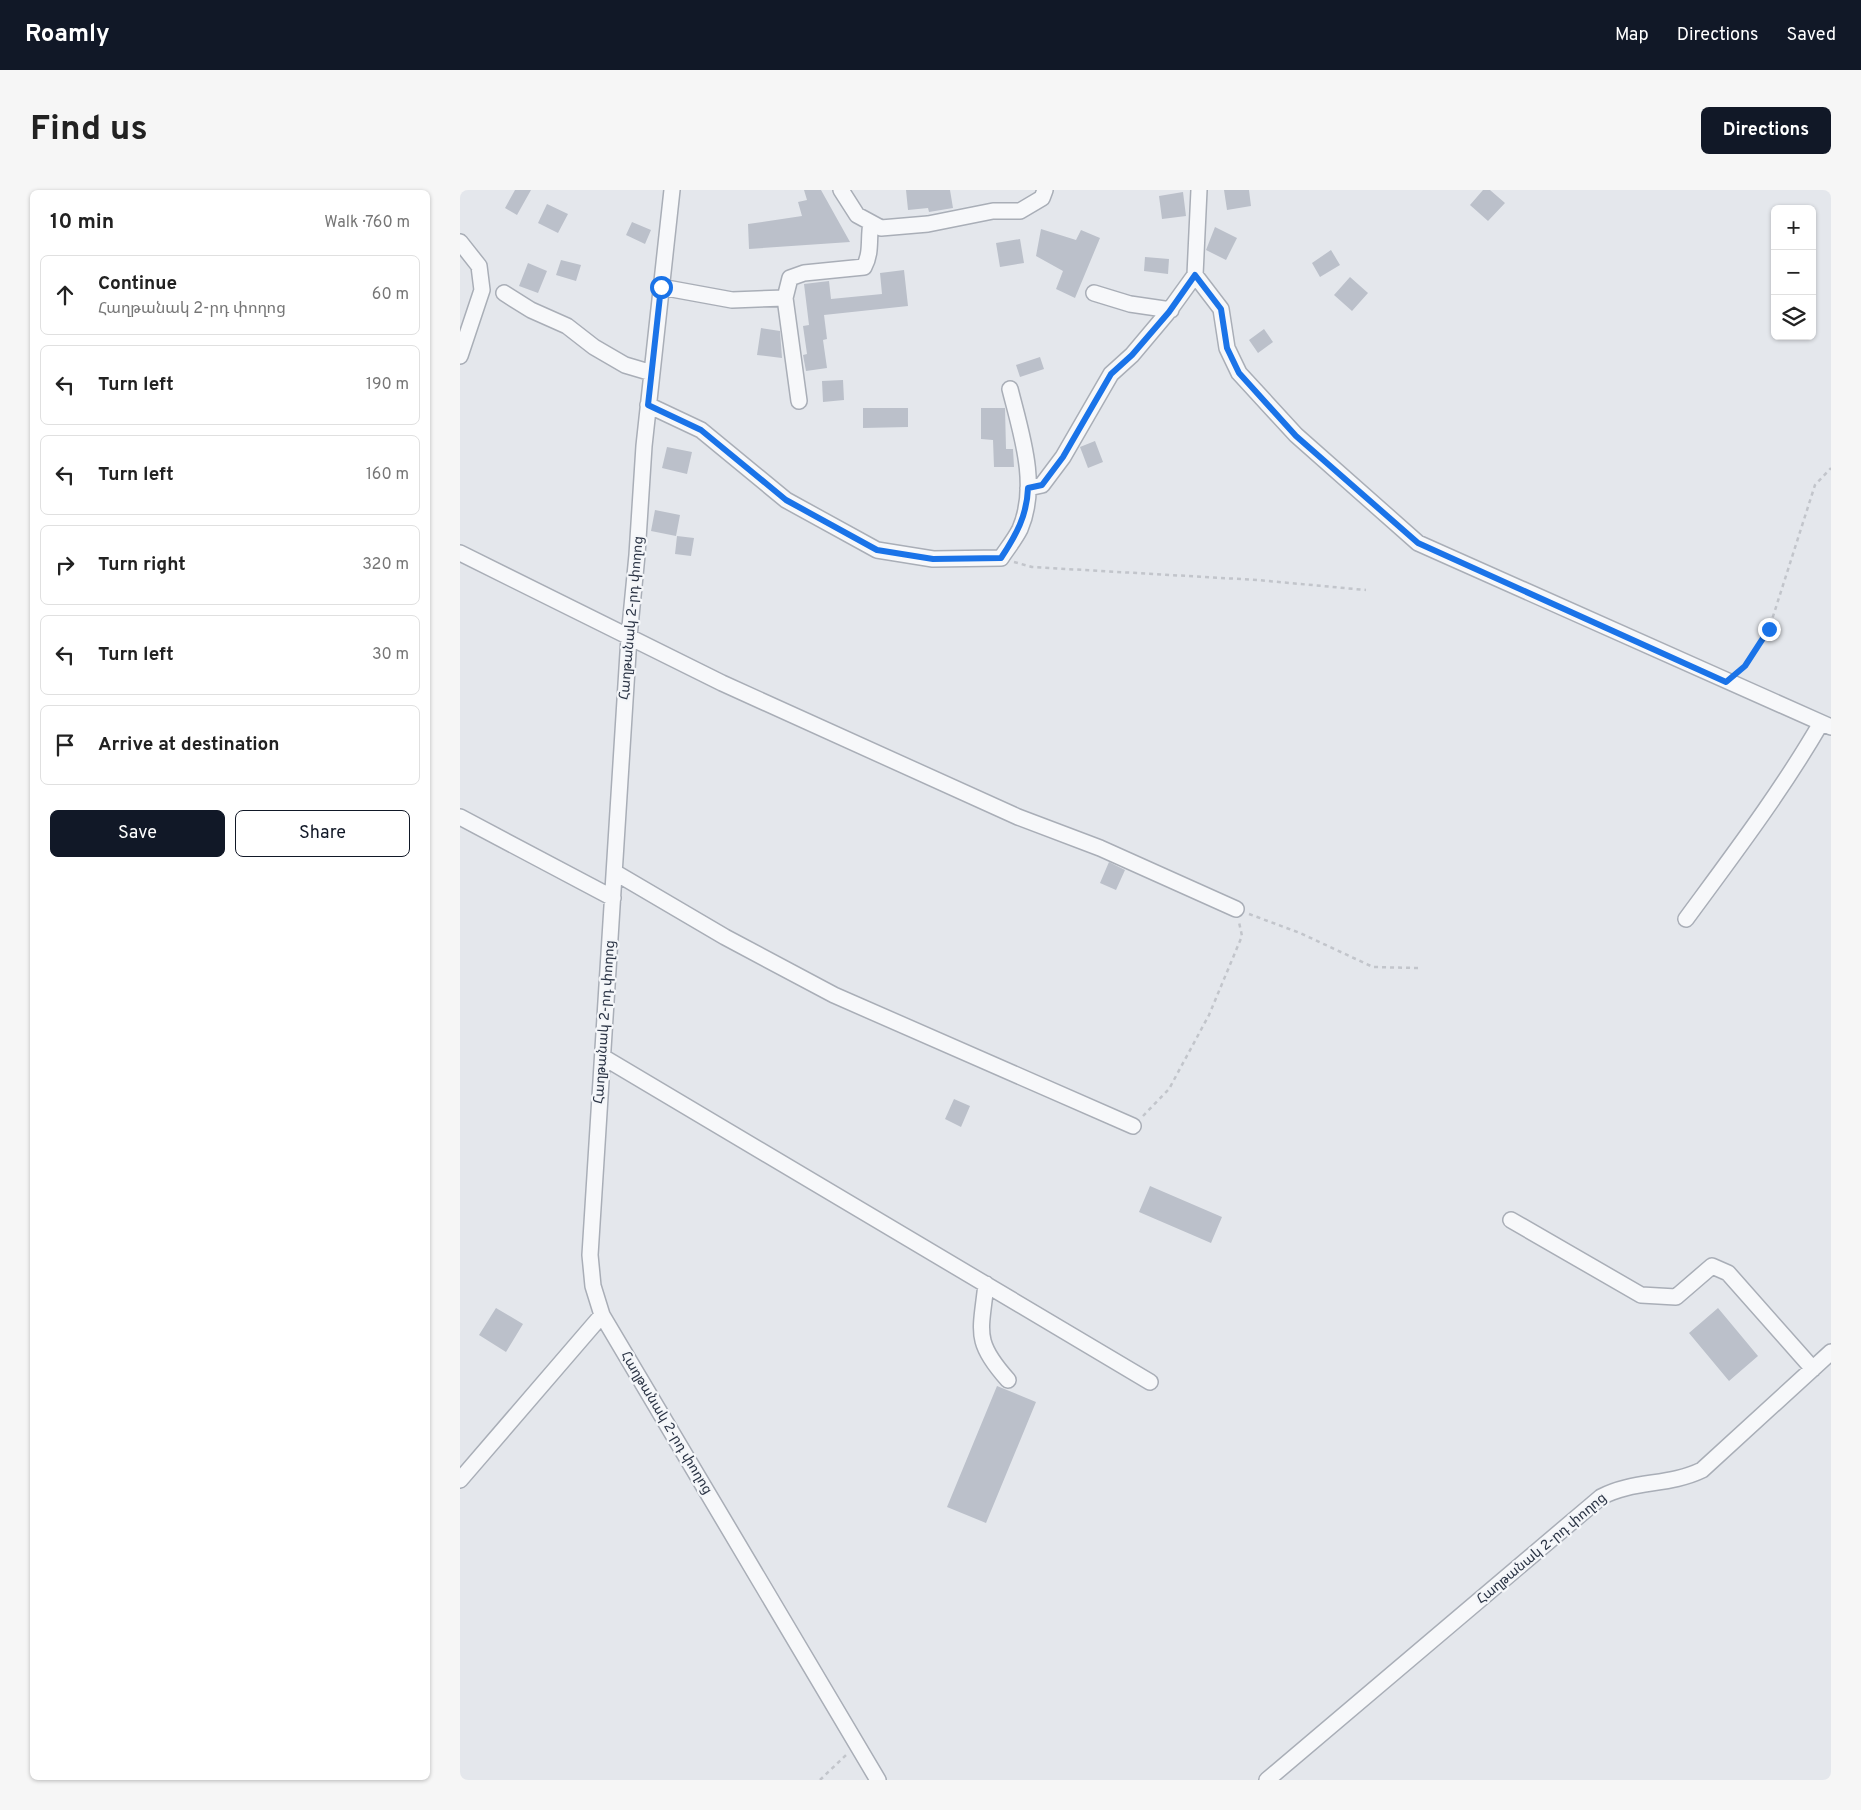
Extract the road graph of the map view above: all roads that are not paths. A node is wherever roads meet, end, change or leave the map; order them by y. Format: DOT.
graph roads {
  1 [pos="672,190"];
  2 [pos="840,190"];
  3 [pos="1045,190"];
  4 [pos="1199,190"];
  5 [pos="871,223"];
  6 [pos="460,242"];
  7 [pos="1195,275"];
  8 [pos="661,287"];
  9 [pos="504,293"];
  10 [pos="1094,293"];
  11 [pos="785,298"];
  12 [pos="1170,310"];
  13 [pos="460,356"];
  14 [pos="652,372"];
  15 [pos="1010,389"];
  16 [pos="799,401"];
  17 [pos="648,405"];
  18 [pos="1028,488"];
  19 [pos="460,553"];
  20 [pos="629,637"];
  21 [pos="1826,725"];
  22 [pos="460,817"];
  23 [pos="616,873"];
  24 [pos="614,898"];
  25 [pos="1236,909"];
  26 [pos="1686,919"];
  27 [pos="603,1057"];
  28 [pos="1133,1126"];
  29 [pos="1511,1220"];
  30 [pos="986,1284"];
  31 [pos="602,1315"];
  32 [pos="1831,1352"];
  33 [pos="1813,1369"];
  34 [pos="1008,1380"];
  35 [pos="1150,1382"];
  36 [pos="460,1480"];
  37 [pos="878,1780"];
  38 [pos="1267,1780"];
  1 -- 8 [label="street, Հաղթանակ 2-րդ փողոց"];
  2 -- 5 [label="street"];
  3 -- 5 [label="street"];
  4 -- 7 [label="street"];
  5 -- 11 [label="street"];
  6 -- 13 [label="street"];
  7 -- 12 [label="street"];
  7 -- 21 [label="street"];
  8 -- 11 [label="street"];
  8 -- 14 [label="street, Հաղթանակ 2-րդ փողոց"];
  9 -- 14 [label="street"];
  10 -- 12 [label="street"];
  11 -- 16 [label="street"];
  12 -- 18 [label="street"];
  14 -- 17 [label="street, Հաղթանակ 2-րդ փողոց"];
  15 -- 18 [label="street"];
  17 -- 18 [label="street"];
  17 -- 20 [label="street, Հաղթանակ 2-րդ փողոց"];
  19 -- 20 [label="street"];
  20 -- 23 [label="street, Հաղթանակ 2-րդ փողոց"];
  20 -- 25 [label="street"];
  21 -- 26 [label="street"];
  22 -- 24 [label="street"];
  23 -- 24 [label="street, Հաղթանակ 2-րդ փողոց"];
  23 -- 28 [label="street"];
  24 -- 27 [label="street, Հաղթանակ 2-րդ փողոց"];
  27 -- 30 [label="street"];
  27 -- 31 [label="street, Հաղթանակ 2-րդ փողոց"];
  29 -- 33 [label="street"];
  30 -- 34 [label="street"];
  30 -- 35 [label="street"];
  31 -- 36 [label="street"];
  31 -- 37 [label="street, Հաղթանակ 2-րդ փողոց"];
  32 -- 33 [label="street, Հաղթանակ 2-րդ փողոց"];
  33 -- 38 [label="street, Հաղթանակ 2-րդ փողոց"];
}
